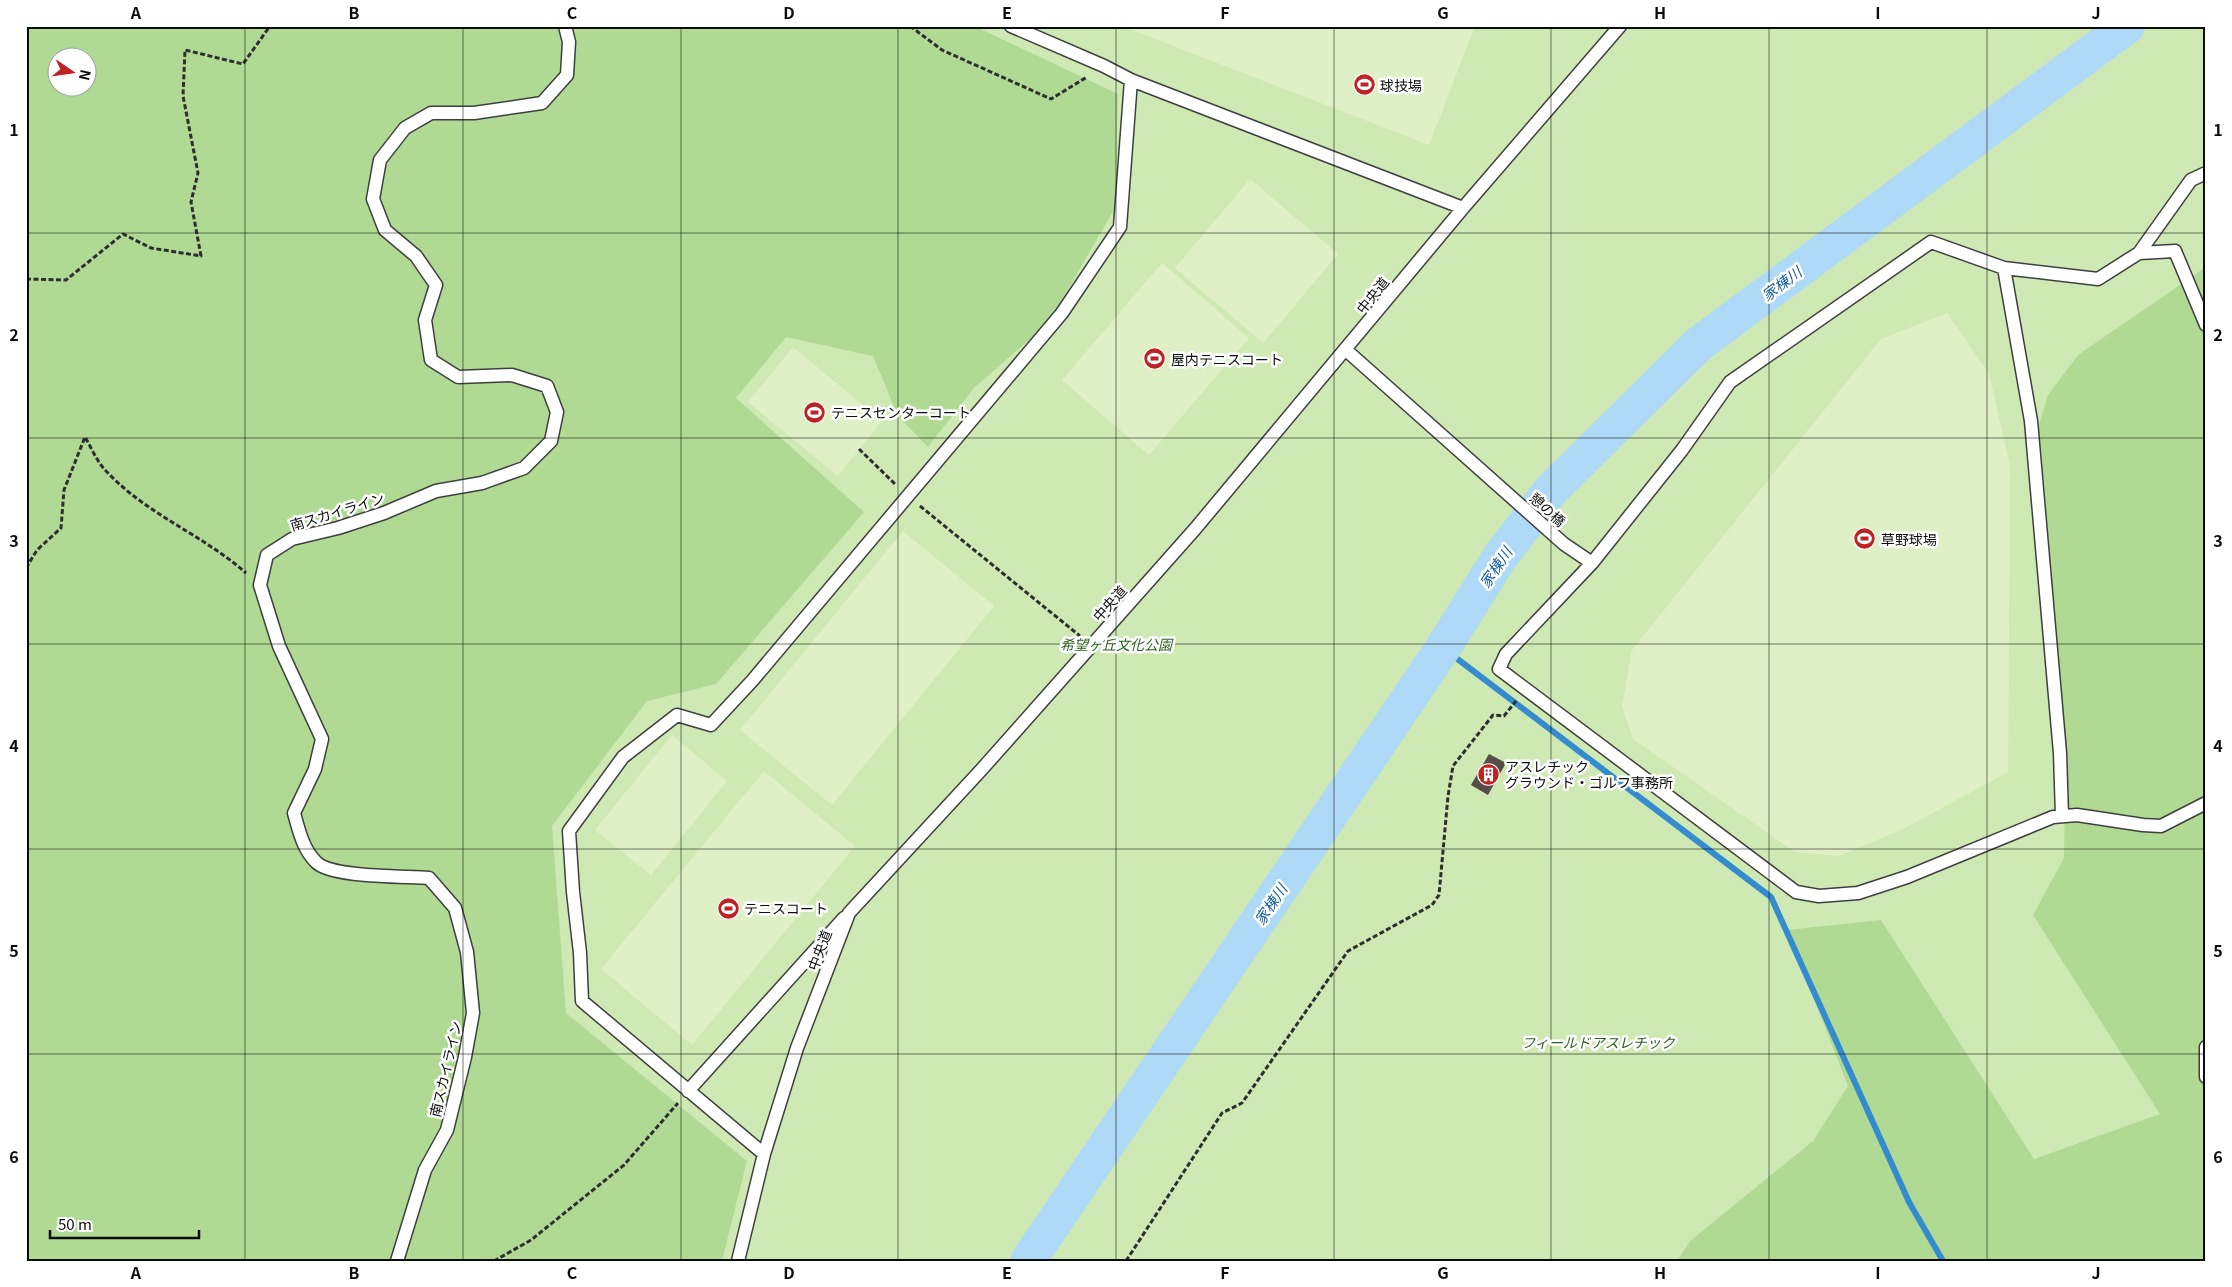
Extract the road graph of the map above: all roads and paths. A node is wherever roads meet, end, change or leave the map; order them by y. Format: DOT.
graph roads {
  1 [pos="270,26"];
  2 [pos="564,26"];
  3 [pos="910,26"];
  4 [pos="1011,26"];
  5 [pos="1620,26"];
  6 [pos="1104,66"];
  7 [pos="1131,80"];
  8 [pos="2206,173"];
  9 [pos="1463,208"];
  10 [pos="2139,253"];
  11 [pos="2004,268"];
  12 [pos="26,280"];
  13 [pos="2206,325"];
  14 [pos="1346,350"];
  15 [pos="859,449"];
  16 [pos="909,497"];
  17 [pos="1592,563"];
  18 [pos="26,568"];
  19 [pos="260,585"];
  20 [pos="1092,645"];
  21 [pos="1526,689"];
  22 [pos="2206,803"];
  23 [pos="2062,816"];
  24 [pos="849,912"];
  25 [pos="2206,1047"];
  26 [pos="2206,1077"];
  27 [pos="688,1091"];
  28 [pos="764,1154"];
  29 [pos="397,1261"];
  30 [pos="494,1261"];
  31 [pos="738,1261"];
  32 [pos="1126,1261"];
  1 -- 12 [label="path"];
  2 -- 19 [label="lane, 南スカイライン"];
  3 -- 6 [label="path"];
  4 -- 6 [label="lane"];
  5 -- 9 [label="lane, 中央道"];
  6 -- 7 [label="lane"];
  7 -- 9 [label="lane"];
  7 -- 16 [label="lane"];
  8 -- 10 [label="lane"];
  9 -- 14 [label="lane, 中央道"];
  10 -- 11 [label="lane"];
  10 -- 13 [label="lane"];
  11 -- 17 [label="lane"];
  11 -- 23 [label="lane"];
  14 -- 17 [label="lane, 憩の橋"];
  14 -- 20 [label="lane, 中央道"];
  15 -- 16 [label="path"];
  16 -- 20 [label="path"];
  16 -- 27 [label="lane"];
  17 -- 21 [label="lane"];
  18 -- 19 [label="path"];
  19 -- 29 [label="lane, 南スカイライン"];
  20 -- 24 [label="lane, 中央道"];
  21 -- 23 [label="lane"];
  21 -- 32 [label="path"];
  22 -- 23 [label="lane"];
  24 -- 27 [label="lane"];
  24 -- 28 [label="lane, 中央道"];
  25 -- 26 [label="lane"];
  27 -- 28 [label="lane"];
  27 -- 30 [label="path"];
  28 -- 31 [label="lane, 中央道"];
}
